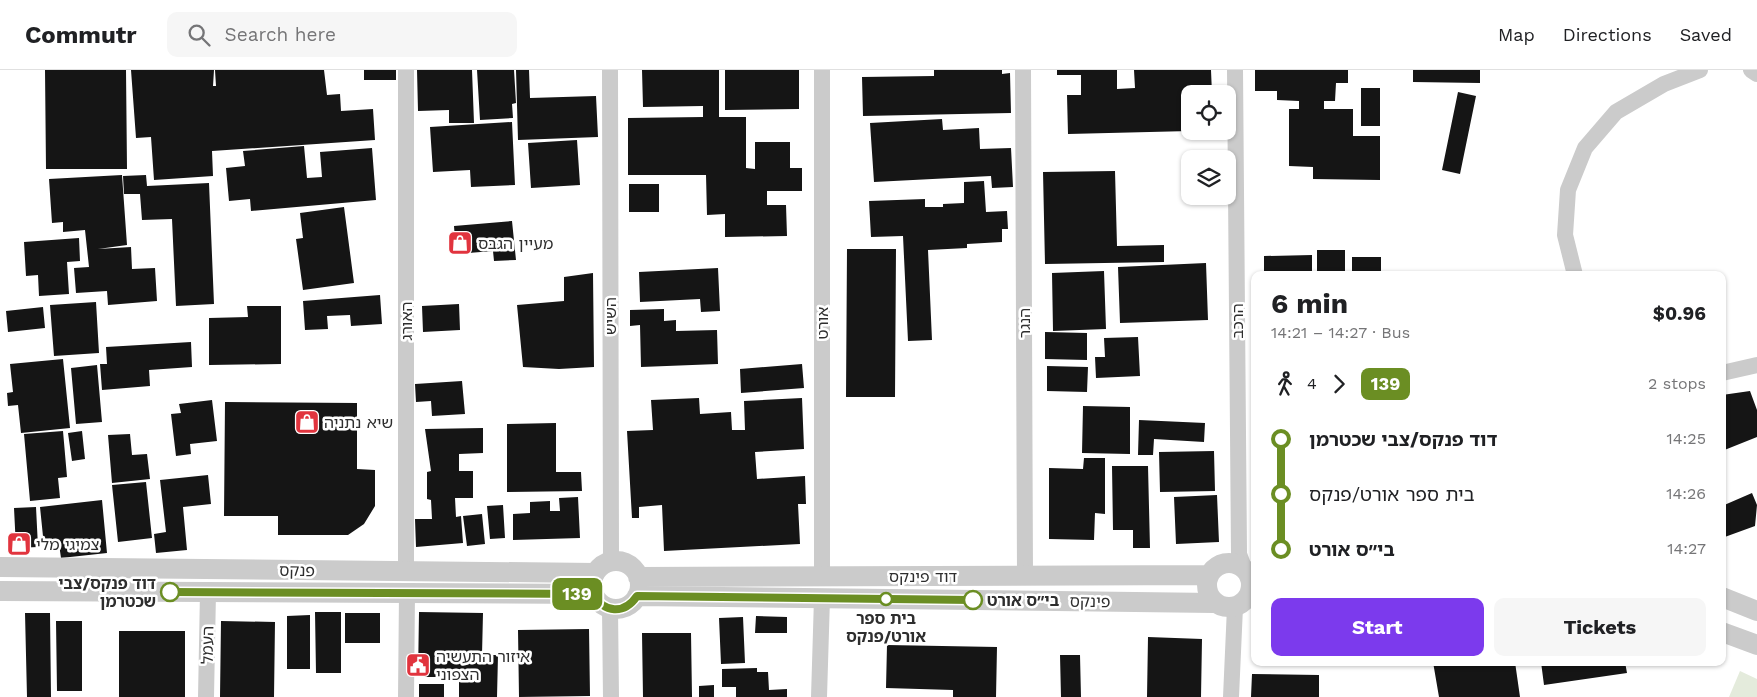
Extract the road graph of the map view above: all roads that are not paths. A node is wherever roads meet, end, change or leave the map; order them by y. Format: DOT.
graph roads {
  1 [pos="406,70"];
  2 [pos="610,70"];
  3 [pos="822,70"];
  4 [pos="1023,70"];
  5 [pos="1235,70"];
  6 [pos="1700,70"];
  7 [pos="1751,70"];
  8 [pos="1757,74"];
  9 [pos="1574,271"];
  10 [pos="1757,365"];
  11 [pos="1726,372"];
  12 [pos="611,561"];
  13 [pos="0,567"];
  14 [pos="406,572"];
  15 [pos="1249,572"];
  16 [pos="595,573"];
  17 [pos="1209,575"];
  18 [pos="1025,576"];
  19 [pos="822,577"];
  20 [pos="638,586"];
  21 [pos="0,591"];
  22 [pos="208,592"];
  23 [pos="407,593"];
  24 [pos="593,594"];
  25 [pos="822,598"];
  26 [pos="1726,598"];
  27 [pos="1214,603"];
  28 [pos="1244,604"];
  29 [pos="610,609"];
  30 [pos="1757,610"];
  31 [pos="1726,633"];
  32 [pos="1757,645"];
  33 [pos="206,697"];
  34 [pos="406,697"];
  35 [pos="611,697"];
  36 [pos="819,697"];
  37 [pos="1231,697"];
  1 -- 14 [label="street, האורג"];
  2 -- 12 [label="street, השיש"];
  3 -- 19 [label="street, אורט"];
  4 -- 18 [label="street, הנגר"];
  5 -- 15 [label="street, הרכב"];
  6 -- 9 [label="street"];
  7 -- 8 [label="street"];
  10 -- 11 [label="street"];
  12 -- 16 [label="street"];
  12 -- 20 [label="street"];
  13 -- 14 [label="street, פנקס"];
  14 -- 16 [label="street, פנקס"];
  15 -- 17 [label="street"];
  15 -- 28 [label="street"];
  16 -- 24 [label="street"];
  17 -- 18 [label="street, דוד פינקס"];
  17 -- 27 [label="street"];
  18 -- 19 [label="street, דוד פינקס"];
  19 -- 20 [label="street, דוד פינקס"];
  20 -- 25 [label="street, פינקס"];
  20 -- 29 [label="street"];
  21 -- 22 [label="street"];
  22 -- 23 [label="street"];
  22 -- 33 [label="street, העמל"];
  23 -- 24 [label="street"];
  23 -- 34 [label="street"];
  24 -- 29 [label="street"];
  25 -- 27 [label="street, פינקס"];
  25 -- 36 [label="street"];
  26 -- 30 [label="street"];
  27 -- 28 [label="street"];
  28 -- 37 [label="street"];
  29 -- 35 [label="street"];
  31 -- 32 [label="street"];
}
